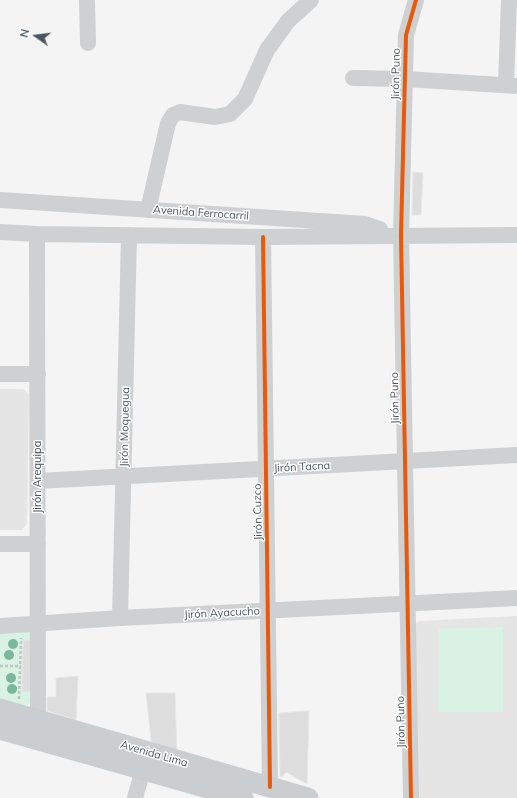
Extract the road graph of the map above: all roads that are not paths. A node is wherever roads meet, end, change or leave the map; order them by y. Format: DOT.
graph roads {
  1 [pos="87,0"];
  2 [pos="311,0"];
  3 [pos="416,0"];
  4 [pos="509,0"];
  5 [pos="88,43"];
  6 [pos="353,78"];
  7 [pos="405,79"];
  8 [pos="511,85"];
  9 [pos="0,200"];
  10 [pos="148,210"];
  11 [pos="0,232"];
  12 [pos="37,234"];
  13 [pos="129,235"];
  14 [pos="401,235"];
  15 [pos="517,235"];
  16 [pos="263,237"];
  17 [pos="0,374"];
  18 [pos="38,374"];
  19 [pos="517,455"];
  20 [pos="405,461"];
  21 [pos="266,469"];
  22 [pos="124,476"];
  23 [pos="38,481"];
  24 [pos="0,544"];
  25 [pos="38,544"];
  26 [pos="517,598"];
  27 [pos="408,603"];
  28 [pos="268,610"];
  29 [pos="120,618"];
  30 [pos="38,624"];
  31 [pos="0,626"];
  32 [pos="6,704"];
  33 [pos="38,720"];
  34 [pos="0,729"];
  35 [pos="145,760"];
  36 [pos="270,787"];
  37 [pos="136,798"];
  38 [pos="243,798"];
  39 [pos="308,798"];
  40 [pos="411,798"];
  1 -- 5 [label="street"];
  2 -- 10 [label="street"];
  3 -- 7 [label="street, Jirón Puno"];
  4 -- 8 [label="street"];
  6 -- 7 [label="street"];
  7 -- 8 [label="street"];
  7 -- 14 [label="street, Jirón Puno"];
  9 -- 10 [label="street, Avenida Ferrocarril"];
  10 -- 14 [label="street, Avenida Ferrocarril"];
  11 -- 12 [label="street, Avenida Ferrocarril"];
  12 -- 13 [label="street, Avenida Ferrocarril"];
  12 -- 18 [label="street, Jirón Arequipa"];
  13 -- 16 [label="street, Avenida Ferrocarril"];
  13 -- 22 [label="street, Jirón Moquegua"];
  14 -- 15 [label="street, Avenida Ferrocarril"];
  14 -- 16 [label="street, Avenida Ferrocarril"];
  14 -- 20 [label="street, Jirón Puno"];
  16 -- 21 [label="street, Jirón Cuzco"];
  17 -- 18 [label="street"];
  18 -- 23 [label="street, Jirón Arequipa"];
  19 -- 20 [label="street, Jirón Tacna"];
  20 -- 21 [label="street, Jirón Tacna"];
  20 -- 27 [label="street, Jirón Puno"];
  21 -- 22 [label="street, Jirón Tacna"];
  21 -- 28 [label="street, Jirón Cuzco"];
  22 -- 23 [label="street, Jirón Tacna"];
  22 -- 29 [label="street, Jirón Moquegua"];
  23 -- 25 [label="street, Jirón Arequipa"];
  24 -- 25 [label="street"];
  25 -- 30 [label="street, Jirón Arequipa"];
  26 -- 27 [label="street, Jirón Ayacucho"];
  27 -- 28 [label="street, Jirón Ayacucho"];
  27 -- 40 [label="street, Jirón Puno"];
  28 -- 29 [label="street, Jirón Ayacucho"];
  28 -- 36 [label="street, Jirón Cuzco"];
  29 -- 30 [label="street, Jirón Ayacucho"];
  30 -- 31 [label="street, Jirón Ayacucho"];
  30 -- 33 [label="street, Jirón Arequipa"];
  32 -- 33 [label="main road, Avenida Lima"];
  33 -- 35 [label="main road, Avenida Lima"];
  34 -- 35 [label="main road, Avenida Lima"];
  35 -- 36 [label="main road, Avenida Lima"];
  35 -- 37 [label="street"];
  35 -- 38 [label="main road, Avenida Lima"];
  36 -- 39 [label="main road, Avenida Lima"];
}
